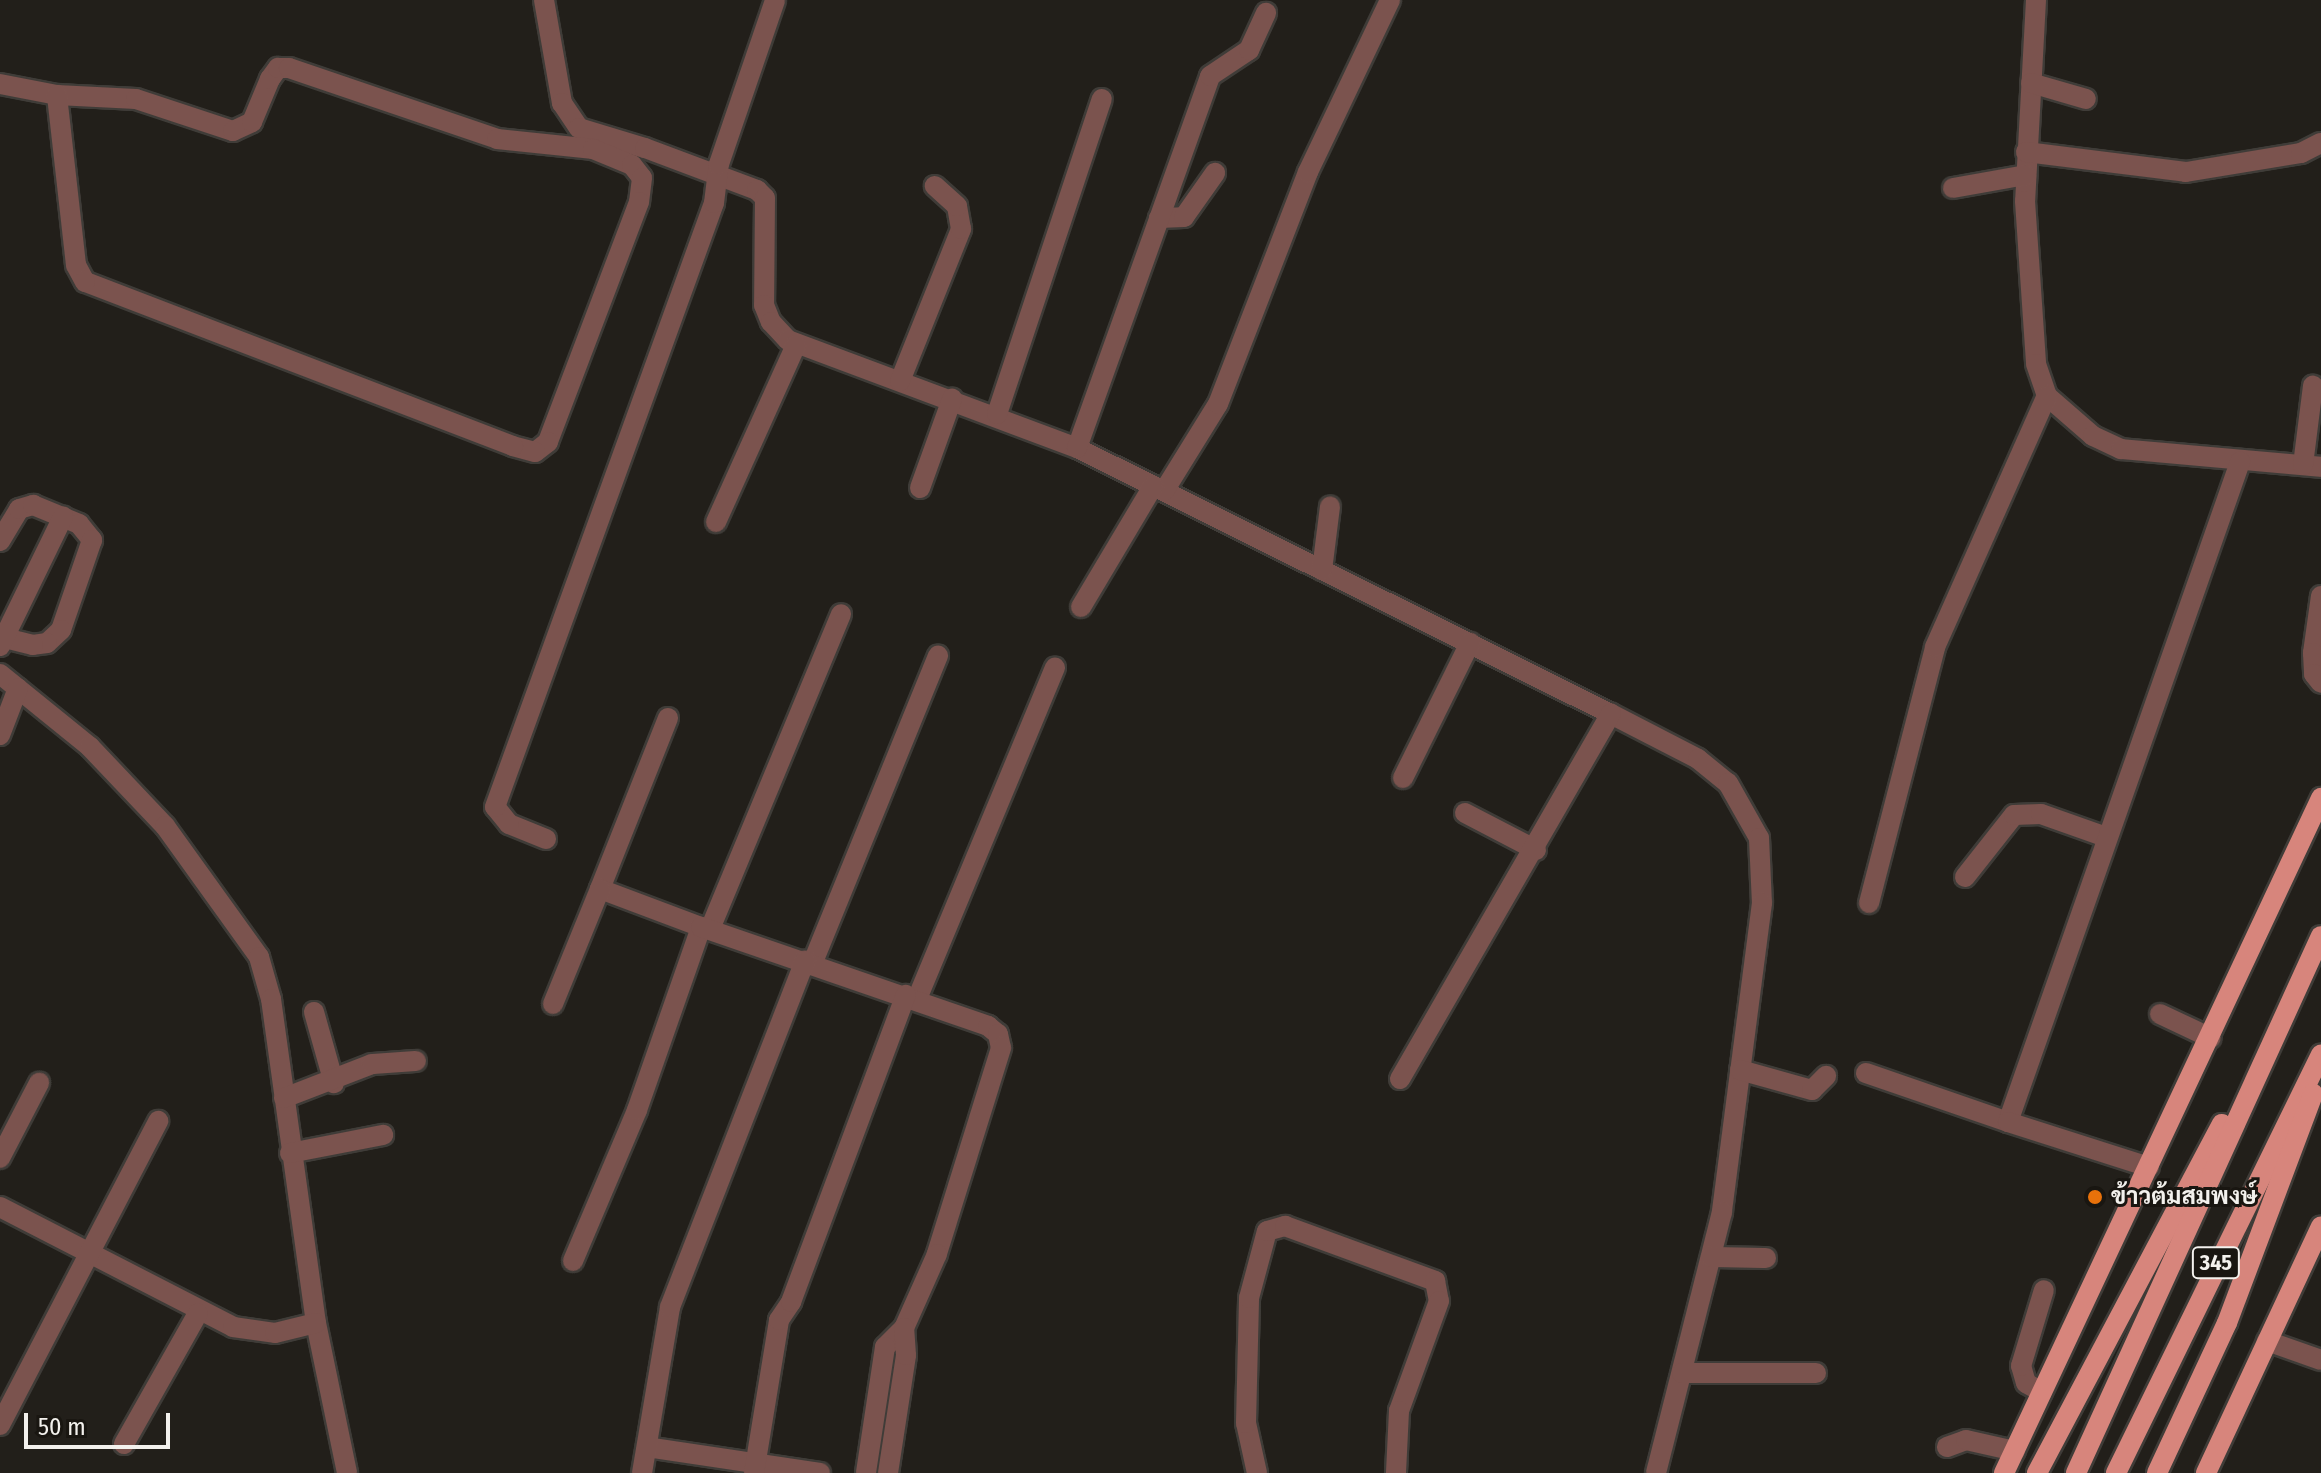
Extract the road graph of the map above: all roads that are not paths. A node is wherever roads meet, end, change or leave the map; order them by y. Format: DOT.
graph roads {
  1 [pos="544,0"];
  2 [pos="775,0"];
  3 [pos="1390,0"];
  4 [pos="2036,0"];
  5 [pos="1266,13"];
  6 [pos="2031,83"];
  7 [pos="0,84"];
  8 [pos="57,95"];
  9 [pos="1102,99"];
  10 [pos="2086,99"];
  11 [pos="2321,143"];
  12 [pos="2026,152"];
  13 [pos="1215,173"];
  14 [pos="2026,175"];
  15 [pos="720,176"];
  16 [pos="935,186"];
  17 [pos="1953,188"];
  18 [pos="1159,218"];
  19 [pos="796,345"];
  20 [pos="900,381"];
  21 [pos="2313,386"];
  22 [pos="2047,396"];
  23 [pos="952,399"];
  24 [pos="997,414"];
  25 [pos="1077,448"];
  26 [pos="2240,462"];
  27 [pos="2312,466"];
  28 [pos="920,488"];
  29 [pos="1158,489"];
  30 [pos="1330,507"];
  31 [pos="63,517"];
  32 [pos="716,522"];
  33 [pos="0,541"];
  34 [pos="1322,570"];
  35 [pos="2321,596"];
  36 [pos="1081,607"];
  37 [pos="841,614"];
  38 [pos="2,642"];
  39 [pos="1470,643"];
  40 [pos="938,655"];
  41 [pos="1055,668"];
  42 [pos="0,674"];
  43 [pos="2321,683"];
  44 [pos="18,688"];
  45 [pos="1611,714"];
  46 [pos="668,718"];
  47 [pos="0,735"];
  48 [pos="1403,778"];
  49 [pos="2321,798"];
  50 [pos="1465,813"];
  51 [pos="2106,837"];
  52 [pos="546,839"];
  53 [pos="1536,850"];
  54 [pos="1965,877"];
  55 [pos="600,889"];
  56 [pos="1869,903"];
  57 [pos="705,928"];
  58 [pos="2321,936"];
  59 [pos="809,961"];
  60 [pos="2296,991"];
  61 [pos="912,997"];
  62 [pos="553,1004"];
  63 [pos="314,1012"];
  64 [pos="2160,1014"];
  65 [pos="2211,1038"];
  66 [pos="2321,1054"];
  67 [pos="416,1061"];
  68 [pos="1740,1070"];
  69 [pos="2321,1071"];
  70 [pos="1866,1073"];
  71 [pos="1826,1076"];
  72 [pos="1400,1079"];
  73 [pos="39,1083"];
  74 [pos="334,1083"];
  75 [pos="284,1098"];
  76 [pos="158,1121"];
  77 [pos="2008,1122"];
  78 [pos="383,1135"];
  79 [pos="290,1153"];
  80 [pos="0,1158"];
  81 [pos="2149,1167"];
  82 [pos="0,1207"];
  83 [pos="2321,1226"];
  84 [pos="2314,1255"];
  85 [pos="88,1257"];
  86 [pos="1711,1257"];
  87 [pos="1766,1258"];
  88 [pos="573,1261"];
  89 [pos="2044,1290"];
  90 [pos="198,1313"];
  91 [pos="316,1323"];
  92 [pos="904,1328"];
  93 [pos="2267,1341"];
  94 [pos="2321,1360"];
  95 [pos="1682,1373"];
  96 [pos="1816,1373"];
  97 [pos="2042,1392"];
  98 [pos="0,1425"];
  99 [pos="2053,1440"];
  100 [pos="124,1444"];
  101 [pos="647,1447"];
  102 [pos="1947,1447"];
  103 [pos="2015,1451"];
  104 [pos="755,1467"];
  105 [pos="347,1473"];
  106 [pos="642,1473"];
  107 [pos="820,1473"];
  108 [pos="866,1473"];
  109 [pos="888,1473"];
  110 [pos="1257,1473"];
  111 [pos="1396,1473"];
  112 [pos="1656,1473"];
  113 [pos="2004,1473"];
  114 [pos="2031,1473"];
  115 [pos="2037,1473"];
  116 [pos="2076,1473"];
  117 [pos="2116,1473"];
  118 [pos="2157,1473"];
  119 [pos="2206,1473"];
  1 -- 15 [label="street"];
  2 -- 15 [label="street"];
  3 -- 29 [label="street"];
  4 -- 6 [label="street"];
  5 -- 18 [label="street"];
  6 -- 10 [label="street"];
  6 -- 12 [label="street"];
  7 -- 8 [label="street"];
  8 -- 8 [label="street"];
  9 -- 24 [label="street"];
  11 -- 12 [label="street"];
  12 -- 14 [label="street"];
  13 -- 18 [label="street"];
  14 -- 17 [label="street"];
  14 -- 22 [label="street"];
  15 -- 19 [label="street"];
  15 -- 52 [label="street"];
  16 -- 20 [label="street"];
  18 -- 25 [label="street"];
  19 -- 20 [label="street"];
  19 -- 32 [label="street"];
  20 -- 23 [label="street"];
  21 -- 27 [label="street"];
  22 -- 26 [label="street"];
  22 -- 56 [label="street"];
  23 -- 24 [label="street"];
  23 -- 28 [label="street"];
  24 -- 25 [label="street"];
  25 -- 29 [label="street"];
  26 -- 27 [label="street"];
  26 -- 51 [label="street"];
  29 -- 34 [label="street"];
  29 -- 36 [label="street"];
  30 -- 34 [label="street"];
  31 -- 33 [label="street"];
  31 -- 38 [label="street"];
  31 -- 38 [label="street"];
  34 -- 39 [label="street"];
  35 -- 43 [label="street"];
  37 -- 57 [label="street"];
  39 -- 45 [label="street"];
  39 -- 48 [label="street"];
  40 -- 59 [label="street"];
  41 -- 61 [label="street"];
  42 -- 44 [label="street"];
  44 -- 47 [label="street"];
  44 -- 75 [label="street"];
  45 -- 53 [label="street"];
  45 -- 68 [label="street"];
  46 -- 55 [label="street"];
  49 -- 65 [label="main road"];
  50 -- 53 [label="street"];
  51 -- 54 [label="street"];
  51 -- 77 [label="street"];
  53 -- 72 [label="street"];
  55 -- 57 [label="street"];
  55 -- 62 [label="street"];
  57 -- 59 [label="street"];
  57 -- 88 [label="street"];
  58 -- 60 [label="main road, 345"];
  59 -- 61 [label="street"];
  59 -- 101 [label="street"];
  60 -- 99 [label="main road, 345"];
  60 -- 116 [label="main road, 345"];
  61 -- 92 [label="street"];
  61 -- 104 [label="street"];
  63 -- 74 [label="street"];
  64 -- 65 [label="street"];
  65 -- 81 [label="main road"];
  66 -- 117 [label="main road, 345"];
  67 -- 74 [label="street"];
  68 -- 71 [label="street"];
  68 -- 86 [label="street"];
  69 -- 118 [label="main road, 345"];
  70 -- 77 [label="street"];
  73 -- 80 [label="street"];
  74 -- 75 [label="street"];
  75 -- 79 [label="street"];
  76 -- 85 [label="street"];
  77 -- 81 [label="street"];
  78 -- 79 [label="street"];
  79 -- 91 [label="street"];
  81 -- 97 [label="main road"];
  82 -- 85 [label="street"];
  83 -- 84 [label="main road"];
  84 -- 93 [label="main road"];
  85 -- 90 [label="street"];
  85 -- 98 [label="street"];
  86 -- 87 [label="street"];
  86 -- 95 [label="street"];
  89 -- 97 [label="street"];
  90 -- 91 [label="street"];
  90 -- 100 [label="street"];
  91 -- 105 [label="street"];
  92 -- 108 [label="street"];
  92 -- 109 [label="street"];
  93 -- 94 [label="street"];
  93 -- 119 [label="main road"];
  95 -- 96 [label="street"];
  95 -- 112 [label="street"];
  97 -- 103 [label="main road"];
  99 -- 114 [label="main road"];
  99 -- 115 [label="main road, 345"];
  101 -- 104 [label="street"];
  101 -- 106 [label="street"];
  102 -- 103 [label="street"];
  103 -- 113 [label="main road"];
  104 -- 107 [label="street"];
  110 -- 111 [label="street"];
}
